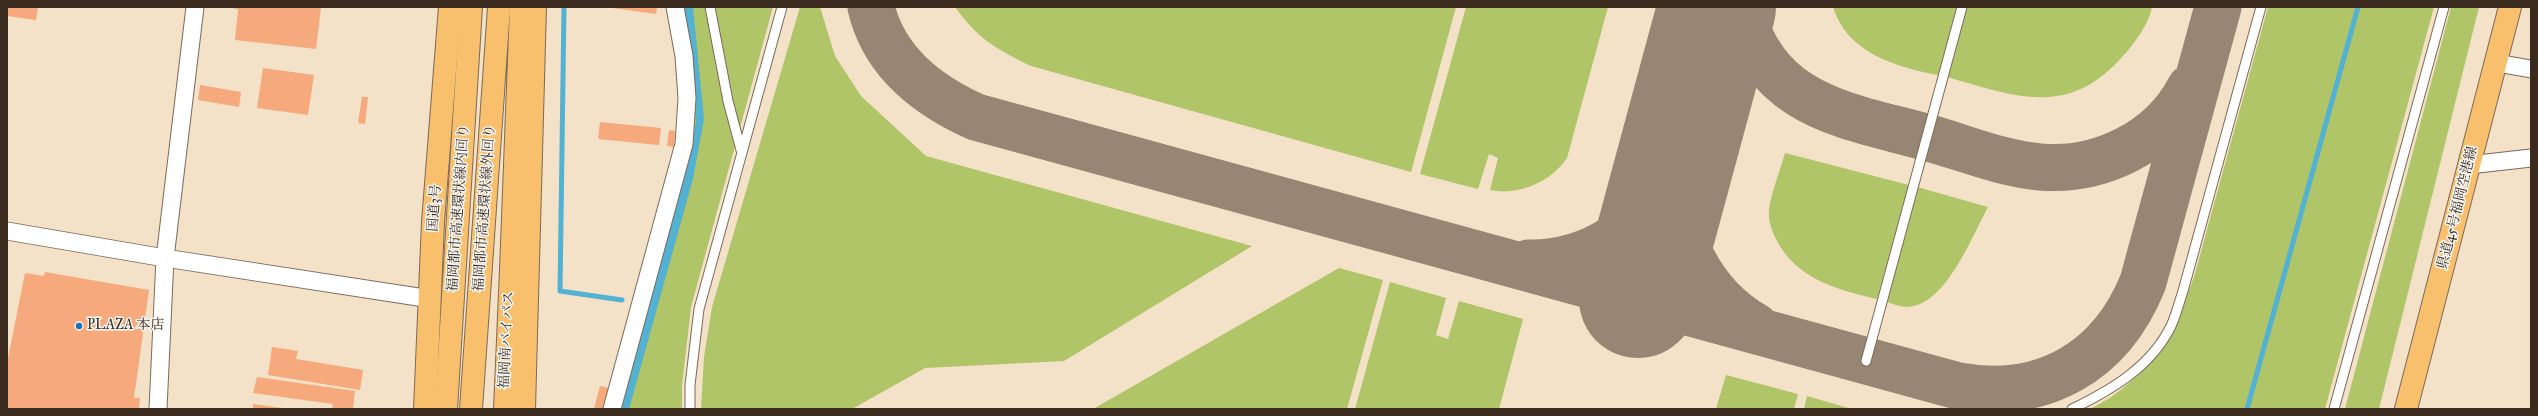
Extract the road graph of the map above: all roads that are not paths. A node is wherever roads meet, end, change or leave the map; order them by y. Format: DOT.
graph roads {
  1 [pos="195,7"];
  2 [pos="450,7"];
  3 [pos="470,7"];
  4 [pos="499,7"];
  5 [pos="520,7"];
  6 [pos="535,7"];
  7 [pos="675,7"];
  8 [pos="710,7"];
  9 [pos="782,7"];
  10 [pos="1962,7"];
  11 [pos="2261,7"];
  12 [pos="2444,7"];
  13 [pos="2510,7"];
  14 [pos="2497,63"];
  15 [pos="2531,69"];
  16 [pos="742,151"];
  17 [pos="2531,158"];
  18 [pos="2468,165"];
  19 [pos="7,231"];
  20 [pos="165,258"];
  21 [pos="432,299"];
  22 [pos="1866,361"];
  23 [pos="158,409"];
  24 [pos="425,409"];
  25 [pos="437,409"];
  26 [pos="446,409"];
  27 [pos="471,409"];
  28 [pos="505,409"];
  29 [pos="524,409"];
  30 [pos="612,409"];
  31 [pos="690,409"];
  32 [pos="2072,409"];
  33 [pos="2334,409"];
  34 [pos="2406,409"];
  1 -- 20 [label="street"];
  2 -- 21 [label="main road, 国道3号"];
  3 -- 25 [label="main road"];
  3 -- 26 [label="main road, 福岡都市高速環状線内回り"];
  4 -- 27 [label="main road, 福岡都市高速環状線外回り"];
  5 -- 28 [label="main road, 福岡南バイパス"];
  6 -- 29 [label="main road"];
  7 -- 30 [label="street"];
  8 -- 16 [label="lane"];
  9 -- 16 [label="lane"];
  10 -- 22 [label="lane"];
  11 -- 32 [label="lane"];
  12 -- 33 [label="lane"];
  13 -- 14 [label="main road, 県道45号福岡空港線"];
  14 -- 15 [label="street"];
  14 -- 18 [label="main road, 県道45号福岡空港線"];
  16 -- 31 [label="lane"];
  17 -- 18 [label="street"];
  18 -- 34 [label="main road, 県道45号福岡空港線"];
  19 -- 20 [label="street"];
  20 -- 21 [label="street"];
  20 -- 23 [label="street"];
  21 -- 24 [label="main road, 国道3号"];
}
